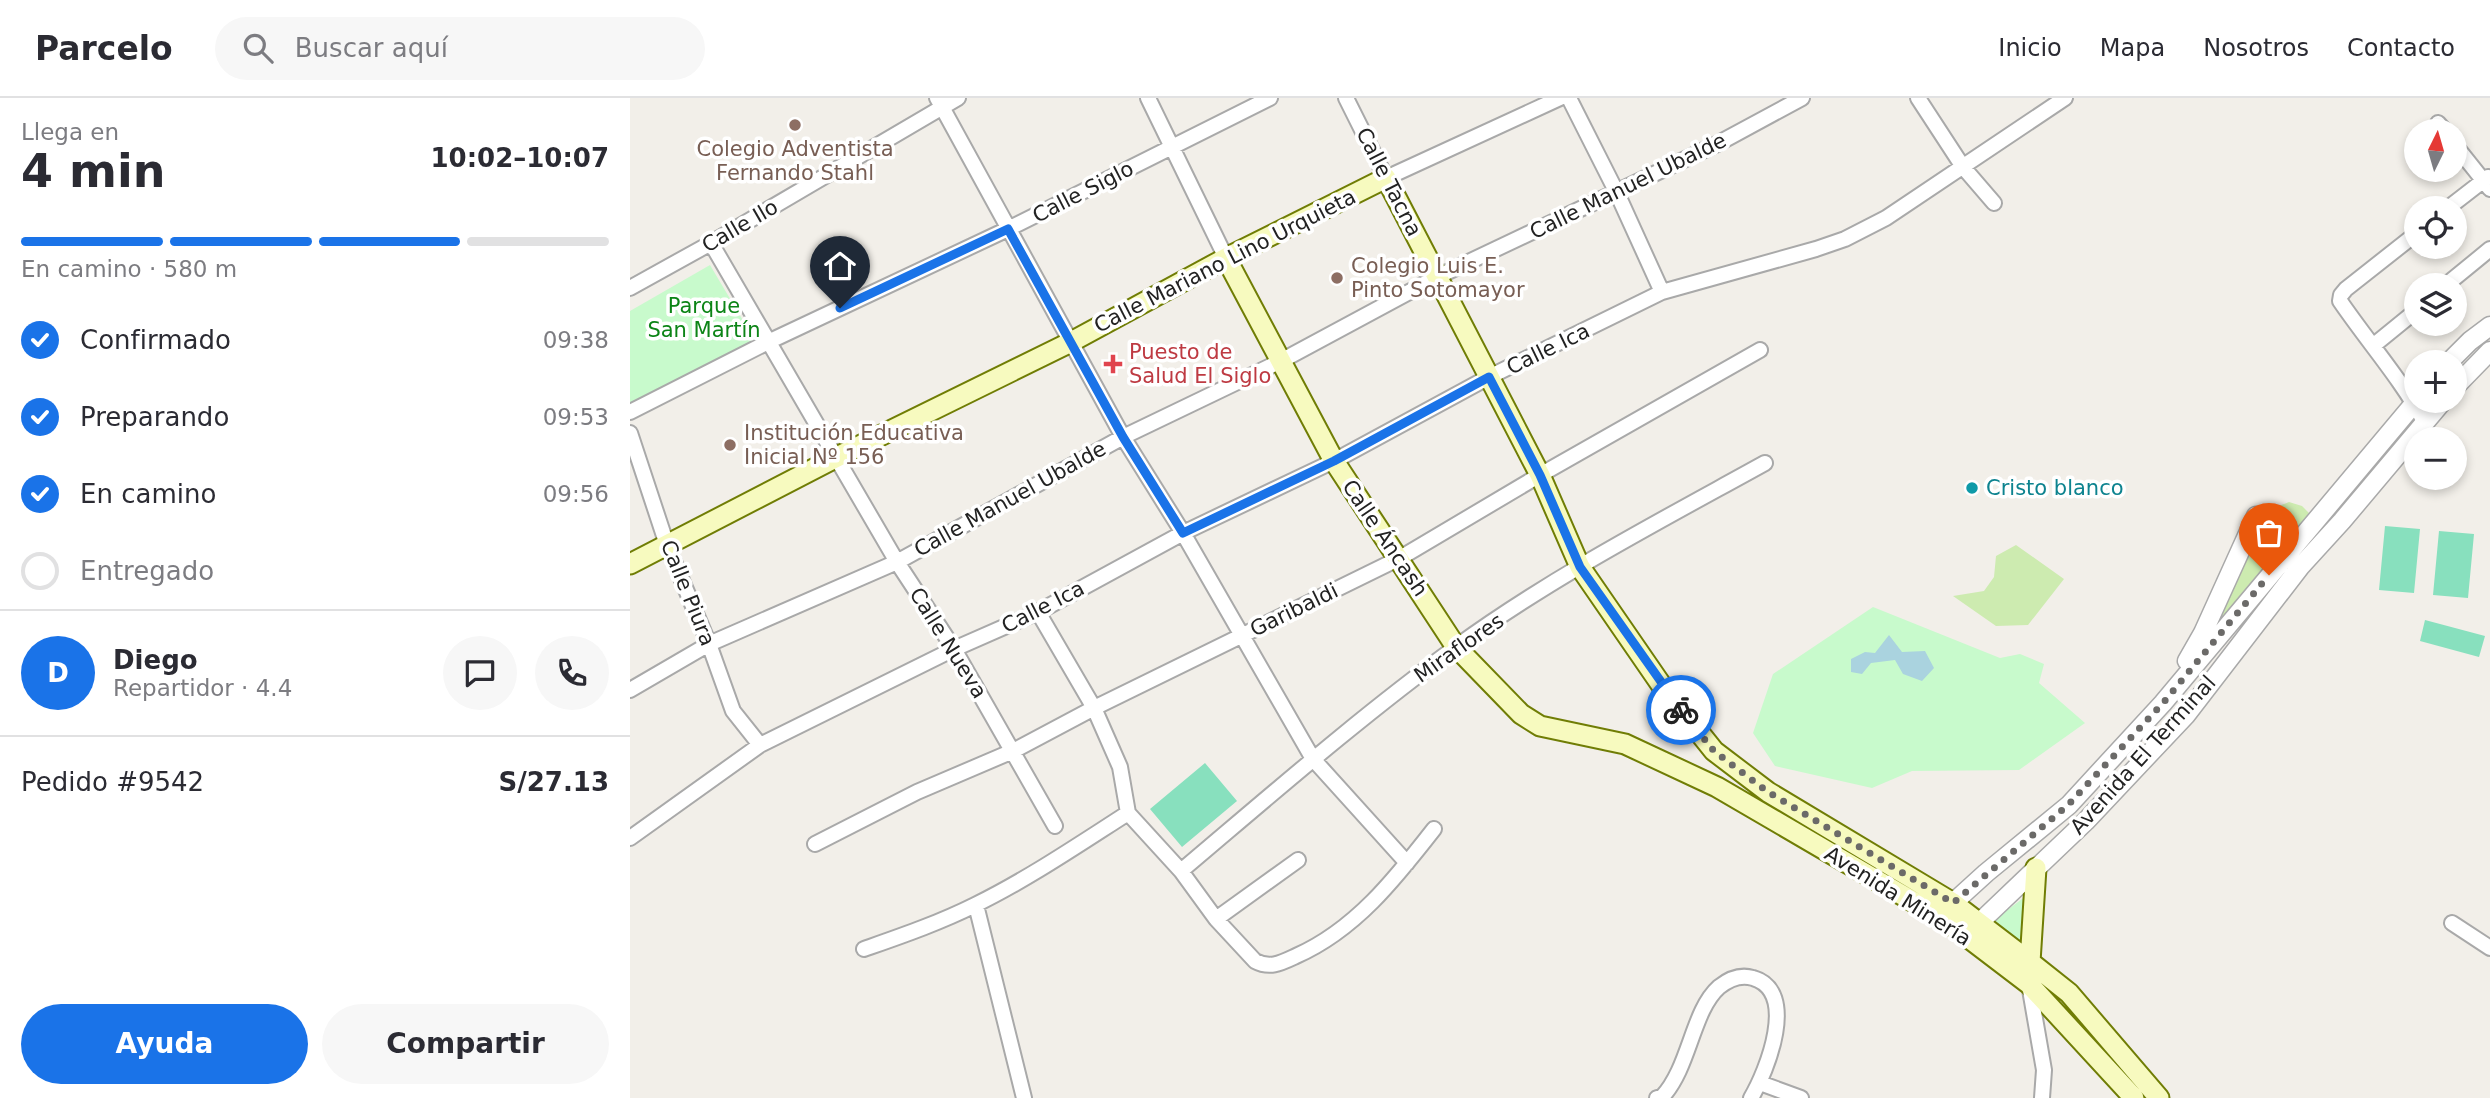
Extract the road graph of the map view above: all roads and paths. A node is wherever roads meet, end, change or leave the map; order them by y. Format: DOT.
graph roads {
  1 [pos="958,98"];
  2 [pos="1148,98"];
  3 [pos="1270,98"];
  4 [pos="1346,98"];
  5 [pos="1560,98"];
  6 [pos="1569,98"];
  7 [pos="1802,98"];
  8 [pos="1918,98"];
  9 [pos="2065,98"];
  10 [pos="939,102"];
  11 [pos="1171,148"];
  12 [pos="2468,160"];
  13 [pos="1964,167"];
  14 [pos="1386,178"];
  15 [pos="2488,182"];
  16 [pos="1617,193"];
  17 [pos="2466,196"];
  18 [pos="1994,203"];
  19 [pos="1008,229"];
  20 [pos="711,243"];
  21 [pos="2404,243"];
  22 [pos="2490,248"];
  23 [pos="1226,258"];
  24 [pos="2460,273"];
  25 [pos="1437,277"];
  26 [pos="630,288"];
  27 [pos="1662,292"];
  28 [pos="2404,321"];
  29 [pos="2490,326"];
  30 [pos="768,342"];
  31 [pos="1071,342"];
  32 [pos="2374,345"];
  33 [pos="1760,350"];
  34 [pos="2461,350"];
  35 [pos="2490,351"];
  36 [pos="1279,362"];
  37 [pos="2467,375"];
  38 [pos="1489,377"];
  39 [pos="2404,385"];
  40 [pos="630,412"];
  41 [pos="2406,413"];
  42 [pos="2421,413"];
  43 [pos="2433,413"];
  44 [pos="2425,423"];
  45 [pos="630,433"];
  46 [pos="1123,437"];
  47 [pos="835,458"];
  48 [pos="1334,461"];
  49 [pos="1765,463"];
  50 [pos="1540,475"];
  51 [pos="2256,516"];
  52 [pos="1183,533"];
  53 [pos="667,545"];
  54 [pos="1400,558"];
  55 [pos="897,562"];
  56 [pos="630,564"];
  57 [pos="1580,567"];
  58 [pos="1038,612"];
  59 [pos="1242,635"];
  60 [pos="709,644"];
  61 [pos="1456,647"];
  62 [pos="954,649"];
  63 [pos="630,690"];
  64 [pos="2163,703"];
  65 [pos="1094,708"];
  66 [pos="1625,744"];
  67 [pos="760,745"];
  68 [pos="1013,751"];
  69 [pos="1313,759"];
  70 [pos="2068,805"];
  71 [pos="1128,813"];
  72 [pos="2085,821"];
  73 [pos="1055,826"];
  74 [pos="1434,829"];
  75 [pos="630,838"];
  76 [pos="815,844"];
  77 [pos="1298,860"];
  78 [pos="1408,863"];
  79 [pos="2036,868"];
  80 [pos="1181,871"];
  81 [pos="976,905"];
  82 [pos="1949,912"];
  83 [pos="1216,919"];
  84 [pos="2452,923"];
  85 [pos="1974,932"];
  86 [pos="2490,948"];
  87 [pos="864,949"];
  88 [pos="2030,962"];
  89 [pos="2028,984"];
  90 [pos="1760,1083"];
  91 [pos="1791,1096"];
  92 [pos="1024,1098"];
  93 [pos="1657,1098"];
  94 [pos="1751,1098"];
  95 [pos="2042,1098"];
  96 [pos="2134,1098"];
  97 [pos="2159,1098"];
  1 -- 10 [label="street, Calle Ilo"];
  2 -- 11 [label="street, Calle Áncash"];
  3 -- 11 [label="street, Calle Siglo"];
  4 -- 14 [label="street, Calle Tacna"];
  5 -- 14 [label="street, Calle Mariano Lino Urquieta"];
  6 -- 16 [label="street"];
  7 -- 16 [label="street, Calle Manuel Ubalde"];
  8 -- 13 [label="street"];
  9 -- 13 [label="street, Calle Ica"];
  10 -- 19 [label="street"];
  10 -- 20 [label="street, Calle Ilo"];
  11 -- 19 [label="street, Calle Siglo"];
  11 -- 23 [label="street, Calle Áncash"];
  12 -- 15 [label="street"];
  13 -- 18 [label="street"];
  13 -- 27 [label="street, Calle Ica"];
  14 -- 23 [label="main road, Calle Mariano Lino Urquieta"];
  14 -- 25 [label="main road, Calle Tacna"];
  15 -- 17 [label="street"];
  16 -- 25 [label="street, Calle Manuel Ubalde"];
  16 -- 27 [label="street"];
  19 -- 30 [label="street, Calle Siglo"];
  19 -- 31 [label="street"];
  20 -- 26 [label="street, Calle Ilo"];
  20 -- 30 [label="street, Calle Nueva"];
  21 -- 32 [label="street"];
  22 -- 24 [label="street"];
  23 -- 31 [label="main road, Calle Mariano Lino Urquieta"];
  23 -- 36 [label="main road, Calle Áncash"];
  25 -- 36 [label="street, Calle Manuel Ubalde"];
  25 -- 38 [label="main road, Calle Tacna"];
  27 -- 38 [label="street, Calle Ica"];
  28 -- 32 [label="street"];
  29 -- 34 [label="street"];
  30 -- 40 [label="street, Calle Siglo"];
  30 -- 47 [label="street, Calle Nueva"];
  31 -- 46 [label="street"];
  31 -- 47 [label="main road, Calle Mariano Lino Urquieta"];
  32 -- 39 [label="street"];
  33 -- 50 [label="street, Garibaldi"];
  35 -- 37 [label="street"];
  36 -- 46 [label="street, Calle Manuel Ubalde"];
  36 -- 48 [label="main road, Calle Áncash"];
  38 -- 48 [label="street, Calle Ica"];
  38 -- 50 [label="main road, Calle Tacna"];
  41 -- 64 [label="street, Avenida El Terminal"];
  42 -- 44 [label="street"];
  43 -- 44 [label="street, Avenida El Terminal"];
  44 -- 72 [label="street, Avenida El Terminal"];
  45 -- 53 [label="street, Calle Piura"];
  46 -- 52 [label="street"];
  46 -- 55 [label="street, Calle Manuel Ubalde"];
  47 -- 53 [label="main road, Calle Mariano Lino Urquieta"];
  47 -- 55 [label="street, Calle Nueva"];
  48 -- 52 [label="street, Calle Ica"];
  48 -- 54 [label="main road, Calle Áncash"];
  49 -- 57 [label="street, Miraflores"];
  50 -- 54 [label="street, Garibaldi"];
  50 -- 57 [label="main road, Calle Tacna"];
  51 -- 64 [label="street"];
  52 -- 58 [label="street, Calle Ica"];
  52 -- 59 [label="street"];
  53 -- 56 [label="main road, Calle Mariano Lino Urquieta"];
  53 -- 60 [label="street, Calle Piura"];
  54 -- 59 [label="street, Garibaldi"];
  54 -- 61 [label="main road, Calle Áncash"];
  55 -- 60 [label="street, Calle Manuel Ubalde"];
  55 -- 62 [label="street, Calle Nueva"];
  57 -- 61 [label="street, Miraflores"];
  57 -- 82 [label="main road, Avenida Minería"];
  58 -- 62 [label="street, Calle Ica"];
  58 -- 65 [label="street"];
  59 -- 65 [label="street, Garibaldi"];
  59 -- 69 [label="street"];
  60 -- 63 [label="street, Calle Manuel Ubalde"];
  60 -- 67 [label="street, Calle Piura"];
  61 -- 66 [label="main road, Calle Áncash"];
  61 -- 69 [label="street, Miraflores"];
  62 -- 67 [label="street, Calle Ica"];
  62 -- 68 [label="street, Calle Nueva"];
  64 -- 70 [label="street, Avenida El Terminal"];
  65 -- 68 [label="street, Garibaldi"];
  65 -- 71 [label="street"];
  66 -- 82 [label="main road, Avenida Minería"];
  67 -- 75 [label="street, Calle Ica"];
  68 -- 73 [label="street, Calle Nueva"];
  68 -- 76 [label="street, Garibaldi"];
  69 -- 78 [label="street"];
  69 -- 80 [label="street, Miraflores"];
  70 -- 72 [label="street"];
  70 -- 82 [label="street, Avenida El Terminal"];
  71 -- 80 [label="street"];
  71 -- 81 [label="street"];
  72 -- 79 [label="street, Avenida El Terminal"];
  74 -- 78 [label="street"];
  77 -- 83 [label="street"];
  78 -- 83 [label="street"];
  79 -- 85 [label="street, Avenida El Terminal"];
  79 -- 88 [label="main road"];
  80 -- 83 [label="street"];
  81 -- 87 [label="street"];
  81 -- 92 [label="street"];
  82 -- 85 [label="main road, Avenida Minería"];
  84 -- 86 [label="street"];
  85 -- 88 [label="main road, Avenida Minería"];
  85 -- 89 [label="main road, Avenida Minería"];
  88 -- 97 [label="main road, Avenida Minería"];
  89 -- 95 [label="street"];
  89 -- 96 [label="main road, Avenida Minería"];
  90 -- 91 [label="street"];
  90 -- 93 [label="street"];
  90 -- 94 [label="street"];
}
